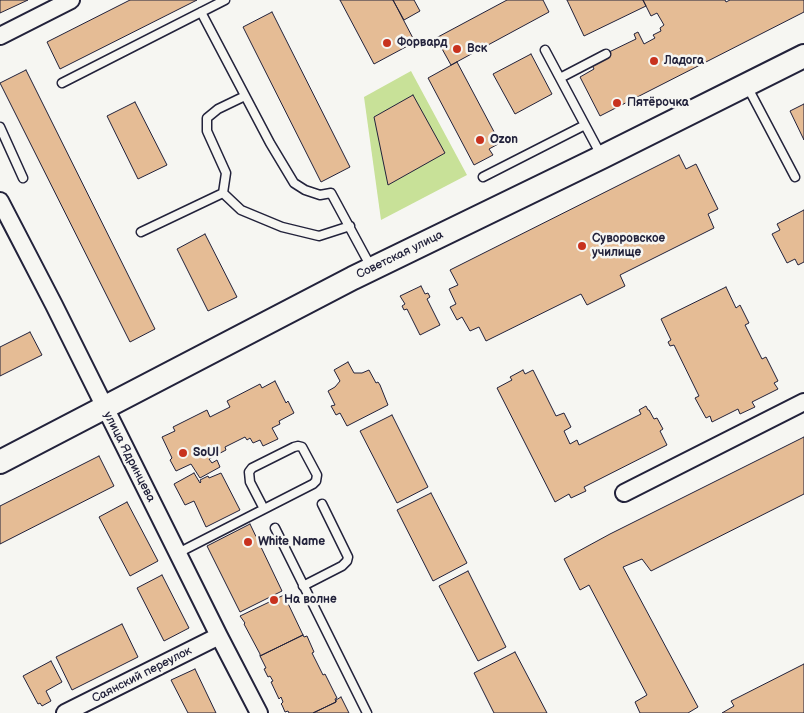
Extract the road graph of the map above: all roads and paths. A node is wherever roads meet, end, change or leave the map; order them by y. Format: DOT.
graph roads {
  1 [pos="71,0"];
  2 [pos="225,0"];
  3 [pos="202,12"];
  4 [pos="0,36"];
  5 [pos="545,50"];
  6 [pos="606,54"];
  7 [pos="804,56"];
  8 [pos="560,78"];
  9 [pos="62,83"];
  10 [pos="746,85"];
  11 [pos="246,96"];
  12 [pos="585,125"];
  13 [pos="0,127"];
  14 [pos="602,157"];
  15 [pos="483,177"];
  16 [pos="795,177"];
  17 [pos="23,178"];
  18 [pos="223,193"];
  19 [pos="0,200"];
  20 [pos="350,226"];
  21 [pos="140,232"];
  22 [pos="372,269"];
  23 [pos="804,402"];
  24 [pos="105,408"];
  25 [pos="0,462"];
  26 [pos="624,492"];
  27 [pos="322,504"];
  28 [pos="264,509"];
  29 [pos="274,528"];
  30 [pos="178,553"];
  31 [pos="303,586"];
  32 [pos="219,636"];
  33 [pos="66,713"];
  34 [pos="259,713"];
  35 [pos="366,713"];
  1 -- 4 [label="street"];
  2 -- 3 [label="lane"];
  3 -- 9 [label="lane"];
  3 -- 11 [label="lane"];
  5 -- 8 [label="lane"];
  6 -- 8 [label="lane"];
  7 -- 10 [label="main road, Советская улица"];
  8 -- 12 [label="lane"];
  10 -- 14 [label="main road, Советская улица"];
  10 -- 16 [label="lane"];
  11 -- 18 [label="lane"];
  11 -- 20 [label="lane"];
  12 -- 14 [label="lane"];
  12 -- 15 [label="lane"];
  13 -- 17 [label="lane"];
  14 -- 22 [label="main road, Советская улица"];
  18 -- 20 [label="lane"];
  18 -- 21 [label="lane"];
  19 -- 24 [label="street, улица Ядринцева"];
  20 -- 22 [label="lane"];
  22 -- 24 [label="main road, Советская улица"];
  23 -- 26 [label="street"];
  24 -- 25 [label="main road, Советская улица"];
  24 -- 30 [label="street, улица Ядринцева"];
  27 -- 31 [label="lane"];
  28 -- 28 [label="lane"];
  28 -- 30 [label="lane"];
  29 -- 31 [label="lane"];
  30 -- 32 [label="street, улица Ядринцева"];
  31 -- 35 [label="lane"];
  32 -- 33 [label="street, Саянский переулок"];
  32 -- 34 [label="street, улица Ядринцева"];
}
